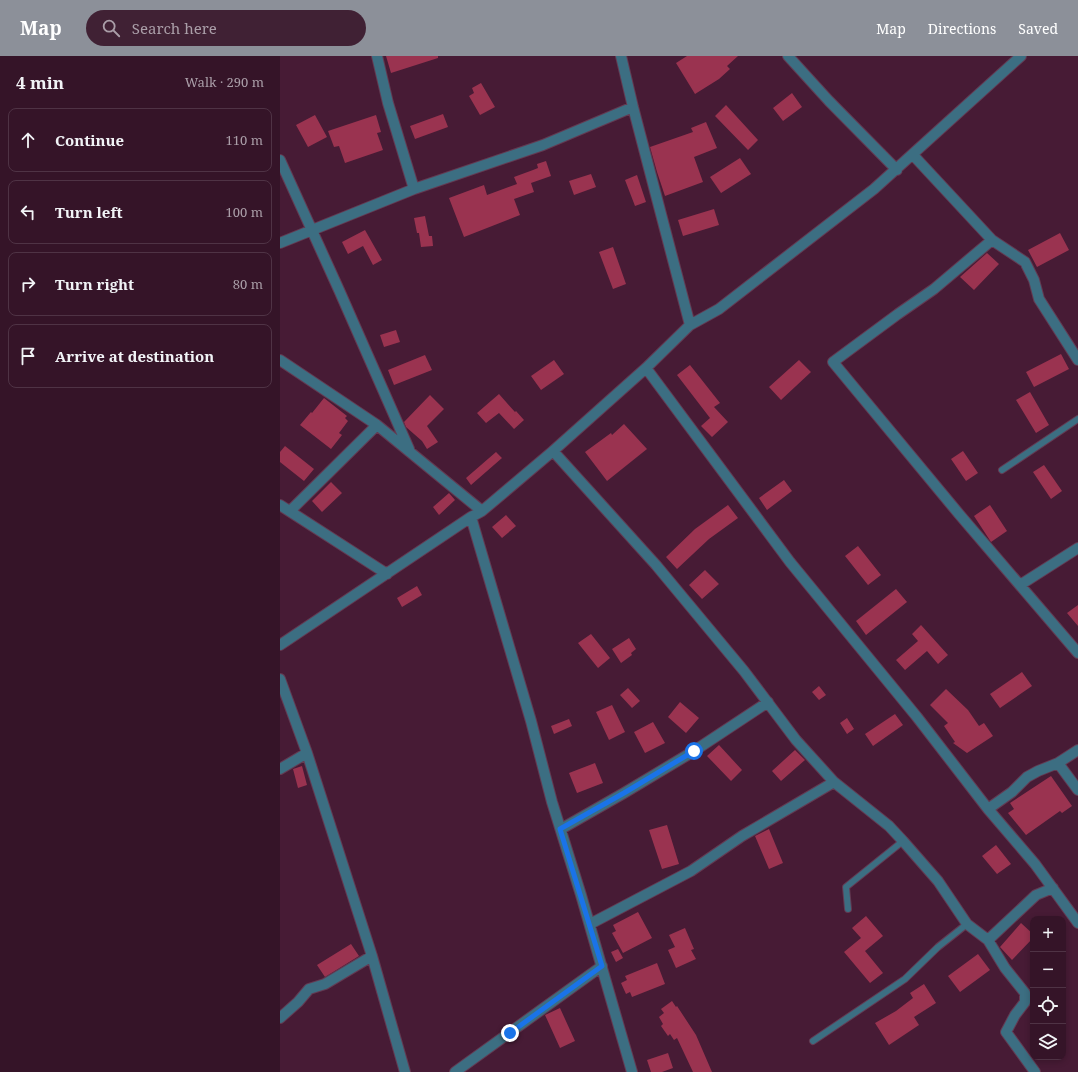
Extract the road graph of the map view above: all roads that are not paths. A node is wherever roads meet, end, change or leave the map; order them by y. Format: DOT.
graph roads {
  1 [pos="377,56"];
  2 [pos="621,56"];
  3 [pos="788,56"];
  4 [pos="1021,56"];
  5 [pos="633,107"];
  6 [pos="913,155"];
  7 [pos="280,160"];
  8 [pos="897,170"];
  9 [pos="414,189"];
  10 [pos="312,230"];
  11 [pos="992,240"];
  12 [pos="280,242"];
  13 [pos="690,325"];
  14 [pos="280,360"];
  15 [pos="1078,360"];
  16 [pos="646,368"];
  17 [pos="1078,419"];
  18 [pos="377,425"];
  19 [pos="409,449"];
  20 [pos="553,451"];
  21 [pos="1002,470"];
  22 [pos="280,505"];
  23 [pos="482,510"];
  24 [pos="290,511"];
  25 [pos="471,517"];
  26 [pos="1078,548"];
  27 [pos="387,574"];
  28 [pos="1020,585"];
  29 [pos="280,645"];
  30 [pos="1078,653"];
  31 [pos="280,679"];
  32 [pos="768,702"];
  33 [pos="1078,750"];
  34 [pos="307,753"];
  35 [pos="1058,763"];
  36 [pos="280,769"];
  37 [pos="834,782"];
  38 [pos="1078,790"];
  39 [pos="988,809"];
  40 [pos="560,829"];
  41 [pos="903,841"];
  42 [pos="1053,888"];
  43 [pos="848,909"];
  44 [pos="1078,923"];
  45 [pos="590,924"];
  46 [pos="967,924"];
  47 [pos="988,940"];
  48 [pos="372,956"];
  49 [pos="602,966"];
  50 [pos="280,1018"];
  51 [pos="813,1041"];
  52 [pos="405,1072"];
  53 [pos="455,1072"];
  54 [pos="632,1072"];
  55 [pos="1035,1072"];
  1 -- 9 [label="street"];
  2 -- 5 [label="street"];
  3 -- 8 [label="street"];
  4 -- 6 [label="street"];
  5 -- 9 [label="street"];
  5 -- 13 [label="street"];
  6 -- 8 [label="street"];
  6 -- 11 [label="street"];
  7 -- 10 [label="street"];
  8 -- 13 [label="street"];
  9 -- 10 [label="street"];
  10 -- 12 [label="street"];
  10 -- 19 [label="street"];
  11 -- 15 [label="street"];
  11 -- 28 [label="street"];
  13 -- 16 [label="street"];
  14 -- 18 [label="street"];
  16 -- 20 [label="street"];
  16 -- 39 [label="street"];
  17 -- 21 [label="lane"];
  18 -- 19 [label="street"];
  18 -- 24 [label="street"];
  19 -- 23 [label="street"];
  20 -- 23 [label="street"];
  20 -- 32 [label="street"];
  22 -- 24 [label="street"];
  23 -- 25 [label="street"];
  24 -- 27 [label="street"];
  25 -- 27 [label="street"];
  25 -- 40 [label="street"];
  26 -- 28 [label="street"];
  27 -- 29 [label="street"];
  28 -- 30 [label="street"];
  31 -- 34 [label="street"];
  32 -- 37 [label="street"];
  32 -- 40 [label="street"];
  33 -- 35 [label="street"];
  34 -- 36 [label="street"];
  34 -- 48 [label="street"];
  35 -- 38 [label="street"];
  35 -- 39 [label="street"];
  37 -- 41 [label="street"];
  37 -- 45 [label="street"];
  39 -- 42 [label="street"];
  40 -- 45 [label="street"];
  41 -- 43 [label="lane"];
  41 -- 46 [label="street"];
  42 -- 44 [label="street"];
  42 -- 47 [label="street"];
  45 -- 49 [label="street"];
  46 -- 47 [label="street"];
  46 -- 51 [label="lane"];
  47 -- 55 [label="street"];
  48 -- 50 [label="street"];
  48 -- 52 [label="street"];
  49 -- 53 [label="street"];
  49 -- 54 [label="street"];
}
